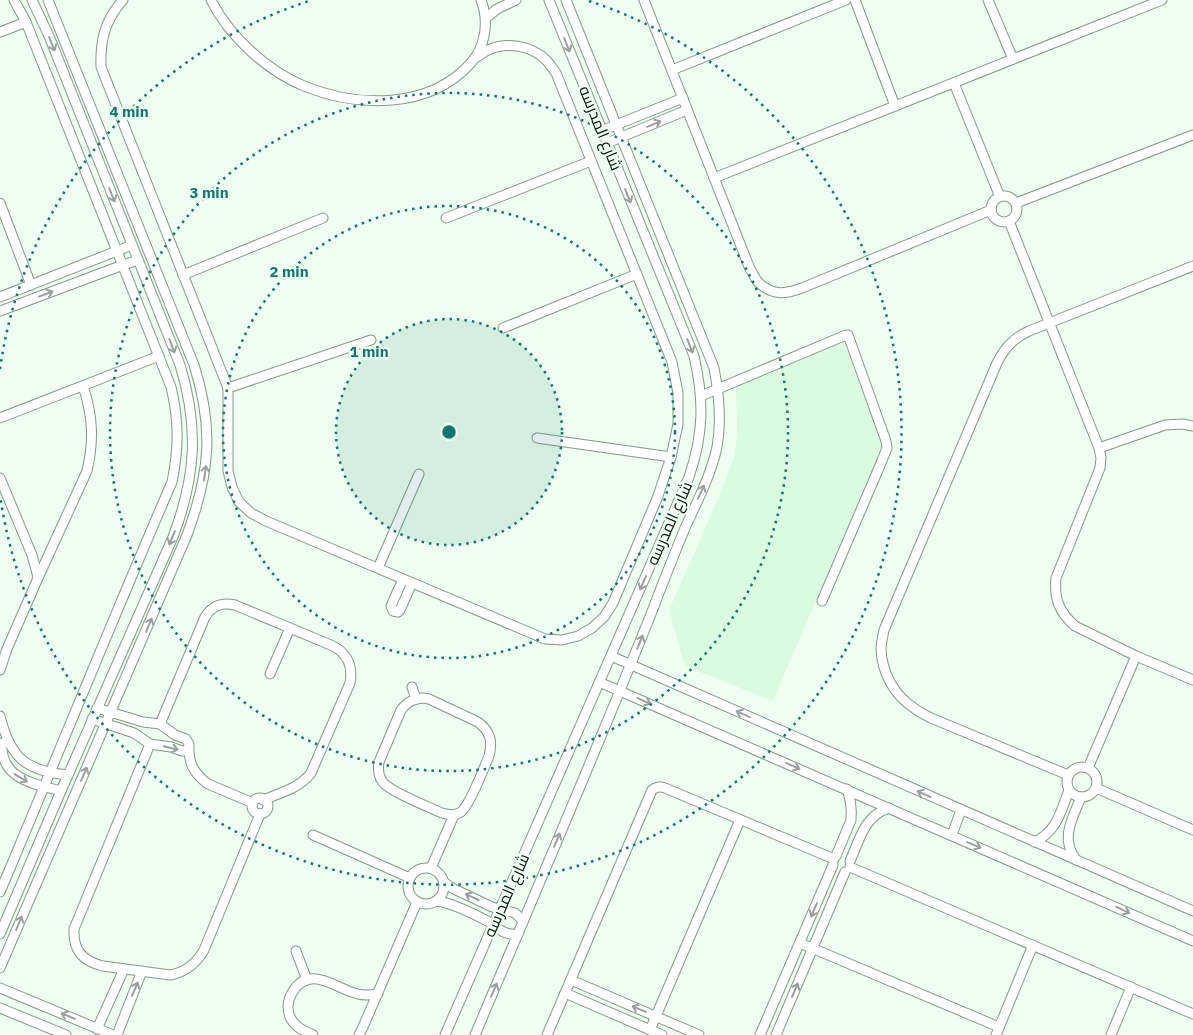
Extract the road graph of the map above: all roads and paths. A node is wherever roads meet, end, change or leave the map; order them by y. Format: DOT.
graph roads {
  1 [pos="14,0"];
  2 [pos="32,0"];
  3 [pos="48,0"];
  4 [pos="123,0"];
  5 [pos="212,0"];
  6 [pos="481,0"];
  7 [pos="516,0"];
  8 [pos="549,0"];
  9 [pos="566,0"];
  10 [pos="644,0"];
  11 [pos="846,0"];
  12 [pos="855,0"];
  13 [pos="988,0"];
  14 [pos="1162,0"];
  15 [pos="486,18"];
  16 [pos="26,22"];
  17 [pos="0,32"];
  18 [pos="475,58"];
  19 [pos="1013,59"];
  20 [pos="672,70"];
  21 [pos="954,83"];
  22 [pos="683,98"];
  23 [pos="895,106"];
  24 [pos="688,110"];
  25 [pos="615,125"];
  26 [pos="602,130"];
  27 [pos="1193,135"];
  28 [pos="620,138"];
  29 [pos="606,143"];
  30 [pos="592,161"];
  31 [pos="714,178"];
  32 [pos="1000,197"];
  33 [pos="0,203"];
  34 [pos="1016,203"];
  35 [pos="991,210"];
  36 [pos="323,218"];
  37 [pos="446,218"];
  38 [pos="1009,221"];
  39 [pos="132,244"];
  40 [pos="117,250"];
  41 [pos="138,260"];
  42 [pos="123,265"];
  43 [pos="1193,266"];
  44 [pos="637,274"];
  45 [pos="183,275"];
  46 [pos="31,285"];
  47 [pos="0,298"];
  48 [pos="0,311"];
  49 [pos="1049,323"];
  50 [pos="503,328"];
  51 [pos="371,340"];
  52 [pos="159,356"];
  53 [pos="83,386"];
  54 [pos="228,388"];
  55 [pos="718,389"];
  56 [pos="701,396"];
  57 [pos="0,418"];
  58 [pos="1193,426"];
  59 [pos="537,438"];
  60 [pos="1099,448"];
  61 [pos="671,457"];
  62 [pos="419,474"];
  63 [pos="0,478"];
  64 [pos="663,537"];
  65 [pos="678,544"];
  66 [pos="378,568"];
  67 [pos="38,578"];
  68 [pos="822,601"];
  69 [pos="290,628"];
  70 [pos="611,656"];
  71 [pos="1136,656"];
  72 [pos="630,665"];
  73 [pos="0,670"];
  74 [pos="270,674"];
  75 [pos="1193,680"];
  76 [pos="600,682"];
  77 [pos="412,688"];
  78 [pos="620,690"];
  79 [pos="416,698"];
  80 [pos="97,708"];
  81 [pos="111,713"];
  82 [pos="0,716"];
  83 [pos="92,719"];
  84 [pos="106,724"];
  85 [pos="160,724"];
  86 [pos="4,733"];
  87 [pos="150,744"];
  88 [pos="1,747"];
  89 [pos="188,750"];
  90 [pos="1088,768"];
  91 [pos="50,773"];
  92 [pos="68,775"];
  93 [pos="1068,775"];
  94 [pos="44,787"];
  95 [pos="1096,788"];
  96 [pos="847,789"];
  97 [pos="1069,790"];
  98 [pos="61,791"];
  99 [pos="1081,797"];
  100 [pos="263,800"];
  101 [pos="253,803"];
  102 [pos="889,808"];
  103 [pos="961,810"];
  104 [pos="260,814"];
  105 [pos="454,815"];
  106 [pos="740,820"];
  107 [pos="851,820"];
  108 [pos="1055,824"];
  109 [pos="865,826"];
  110 [pos="1068,830"];
  111 [pos="1193,830"];
  112 [pos="313,835"];
  113 [pos="952,835"];
  114 [pos="1034,842"];
  115 [pos="834,860"];
  116 [pos="1076,860"];
  117 [pos="848,867"];
  118 [pos="432,868"];
  119 [pos="410,878"];
  120 [pos="445,883"];
  121 [pos="0,892"];
  122 [pos="437,901"];
  123 [pos="418,902"];
  124 [pos="500,909"];
  125 [pos="1193,911"];
  126 [pos="522,922"];
  127 [pos="493,925"];
  128 [pos="0,934"];
  129 [pos="518,934"];
  130 [pos="1193,940"];
  131 [pos="800,942"];
  132 [pos="1033,945"];
  133 [pos="813,948"];
  134 [pos="296,951"];
  135 [pos="0,967"];
  136 [pos="124,969"];
  137 [pos="142,971"];
  138 [pos="307,980"];
  139 [pos="571,980"];
  140 [pos="1131,987"];
  141 [pos="0,988"];
  142 [pos="565,993"];
  143 [pos="378,994"];
  144 [pos="0,1008"];
  145 [pos="1193,1014"];
  146 [pos="656,1016"];
  147 [pos="97,1028"];
  148 [pos="650,1030"];
  149 [pos="997,1031"];
  150 [pos="66,1035"];
  151 [pos="115,1035"];
  152 [pos="313,1035"];
  153 [pos="359,1035"];
  154 [pos="445,1035"];
  155 [pos="475,1035"];
  156 [pos="547,1035"];
  157 [pos="662,1035"];
  158 [pos="699,1035"];
  159 [pos="760,1035"];
  160 [pos="776,1035"];
  161 [pos="1111,1035"];
  1 -- 16 [label="street"];
  2 -- 39 [label="street, one-way"];
  81 -- 3 [label="street, one-way"];
  4 -- 45 [label="street"];
  5 -- 18 [label="street"];
  6 -- 15 [label="street"];
  7 -- 15 [label="street"];
  8 -- 26 [label="street, شارع المدرسه, one-way"];
  9 -- 25 [label="street, شارع المدرسه"];
  10 -- 20 [label="street"];
  11 -- 20 [label="street"];
  12 -- 23 [label="street"];
  13 -- 19 [label="street"];
  14 -- 19 [label="street"];
  15 -- 18 [label="street"];
  16 -- 17 [label="street"];
  16 -- 40 [label="street"];
  18 -- 30 [label="street"];
  19 -- 21 [label="street"];
  20 -- 22 [label="street"];
  21 -- 23 [label="street"];
  21 -- 32 [label="street"];
  22 -- 24 [label="street"];
  22 -- 25 [label="street"];
  23 -- 31 [label="street"];
  28 -- 24 [label="street, one-way"];
  24 -- 31 [label="street"];
  25 -- 26 [label="street"];
  25 -- 28 [label="street, شارع المدرسه"];
  26 -- 29 [label="street, شارع المدرسه"];
  27 -- 34 [label="street"];
  28 -- 29 [label="street"];
  28 -- 55 [label="street, شارع المدرسه"];
  29 -- 56 [label="street, شارع المدرسه, one-way"];
  30 -- 37 [label="street"];
  30 -- 44 [label="street"];
  31 -- 35 [label="street"];
  32 -- 34 [label="street"];
  32 -- 35 [label="street"];
  33 -- 46 [label="street"];
  34 -- 38 [label="street"];
  35 -- 38 [label="street"];
  36 -- 45 [label="street"];
  38 -- 49 [label="street"];
  39 -- 40 [label="street"];
  39 -- 41 [label="street"];
  40 -- 42 [label="street"];
  40 -- 46 [label="street"];
  41 -- 42 [label="street"];
  41 -- 80 [label="street, one-way"];
  48 -- 42 [label="street, one-way"];
  42 -- 52 [label="street"];
  43 -- 49 [label="street"];
  44 -- 50 [label="street"];
  44 -- 61 [label="street"];
  45 -- 54 [label="street"];
  46 -- 47 [label="street"];
  49 -- 60 [label="street"];
  49 -- 93 [label="street"];
  51 -- 54 [label="street"];
  52 -- 53 [label="street"];
  52 -- 91 [label="street"];
  53 -- 57 [label="street"];
  53 -- 67 [label="street"];
  54 -- 66 [label="street"];
  55 -- 56 [label="street"];
  65 -- 55 [label="street, شارع المدرسه, one-way"];
  55 -- 68 [label="street"];
  56 -- 64 [label="street, شارع المدرسه"];
  58 -- 60 [label="street"];
  59 -- 61 [label="street"];
  60 -- 71 [label="street"];
  61 -- 66 [label="street"];
  62 -- 66 [label="street"];
  63 -- 67 [label="street"];
  64 -- 65 [label="street"];
  64 -- 70 [label="street, شارع المدرسه, one-way"];
  72 -- 65 [label="street, شارع المدرسه, one-way"];
  67 -- 73 [label="street"];
  69 -- 74 [label="street"];
  69 -- 85 [label="street"];
  69 -- 100 [label="street"];
  70 -- 72 [label="street"];
  70 -- 76 [label="street, شارع المدرسه"];
  71 -- 75 [label="street"];
  71 -- 90 [label="street"];
  72 -- 78 [label="street, شارع المدرسه"];
  103 -- 72 [label="street, one-way"];
  76 -- 78 [label="street"];
  76 -- 124 [label="street, شارع المدرسه"];
  77 -- 79 [label="street"];
  78 -- 96 [label="street, one-way"];
  126 -- 78 [label="street, شارع المدرسه, one-way"];
  79 -- 105 [label="street"];
  79 -- 105 [label="street"];
  80 -- 81 [label="street"];
  80 -- 83 [label="street"];
  81 -- 84 [label="street"];
  81 -- 85 [label="street"];
  82 -- 86 [label="street"];
  83 -- 84 [label="street"];
  83 -- 92 [label="street"];
  84 -- 87 [label="street"];
  135 -- 84 [label="street, one-way"];
  85 -- 89 [label="street"];
  86 -- 88 [label="street"];
  86 -- 91 [label="street"];
  87 -- 89 [label="street, one-way"];
  87 -- 136 [label="street"];
  88 -- 94 [label="street, one-way"];
  89 -- 101 [label="street"];
  90 -- 93 [label="street"];
  90 -- 95 [label="street"];
  91 -- 92 [label="street"];
  91 -- 94 [label="street"];
  92 -- 98 [label="street"];
  93 -- 97 [label="street"];
  94 -- 98 [label="street"];
  94 -- 121 [label="street"];
  95 -- 99 [label="street"];
  95 -- 111 [label="street"];
  96 -- 102 [label="street"];
  96 -- 107 [label="street"];
  97 -- 99 [label="street"];
  97 -- 108 [label="street"];
  98 -- 128 [label="street"];
  99 -- 110 [label="street"];
  100 -- 101 [label="street"];
  100 -- 104 [label="street"];
  101 -- 104 [label="street"];
  102 -- 109 [label="street"];
  102 -- 113 [label="street"];
  103 -- 113 [label="street"];
  103 -- 114 [label="street"];
  104 -- 137 [label="street"];
  105 -- 118 [label="street"];
  106 -- 115 [label="street"];
  106 -- 139 [label="street"];
  106 -- 146 [label="street"];
  107 -- 109 [label="street"];
  107 -- 115 [label="street"];
  108 -- 110 [label="street"];
  108 -- 114 [label="street"];
  109 -- 117 [label="street"];
  110 -- 116 [label="street"];
  112 -- 119 [label="street"];
  113 -- 130 [label="street, one-way"];
  114 -- 116 [label="street"];
  115 -- 117 [label="street"];
  115 -- 117 [label="street"];
  115 -- 131 [label="street, one-way"];
  116 -- 125 [label="street"];
  117 -- 132 [label="street"];
  117 -- 133 [label="street"];
  118 -- 119 [label="street"];
  118 -- 120 [label="street"];
  119 -- 123 [label="street"];
  120 -- 122 [label="street"];
  124 -- 120 [label="street, one-way"];
  122 -- 123 [label="street"];
  122 -- 127 [label="street"];
  123 -- 143 [label="street"];
  124 -- 126 [label="street"];
  124 -- 127 [label="street, شارع المدرسه"];
  126 -- 129 [label="street, شارع المدرسه"];
  127 -- 129 [label="street"];
  127 -- 154 [label="street, شارع المدرسه"];
  155 -- 129 [label="street, شارع المدرسه, one-way"];
  131 -- 133 [label="street"];
  131 -- 159 [label="street"];
  132 -- 140 [label="street"];
  132 -- 149 [label="street"];
  133 -- 149 [label="street"];
  160 -- 133 [label="street, one-way"];
  134 -- 138 [label="street"];
  136 -- 137 [label="street"];
  136 -- 147 [label="street"];
  151 -- 137 [label="street, one-way"];
  138 -- 143 [label="street"];
  138 -- 152 [label="street"];
  139 -- 142 [label="street"];
  146 -- 139 [label="street, one-way"];
  140 -- 145 [label="street"];
  140 -- 161 [label="street"];
  147 -- 141 [label="street, one-way"];
  142 -- 148 [label="street"];
  142 -- 156 [label="street"];
  143 -- 153 [label="street"];
  144 -- 150 [label="street"];
  146 -- 148 [label="street"];
  146 -- 158 [label="street"];
  147 -- 151 [label="street"];
  148 -- 157 [label="street"];
}
